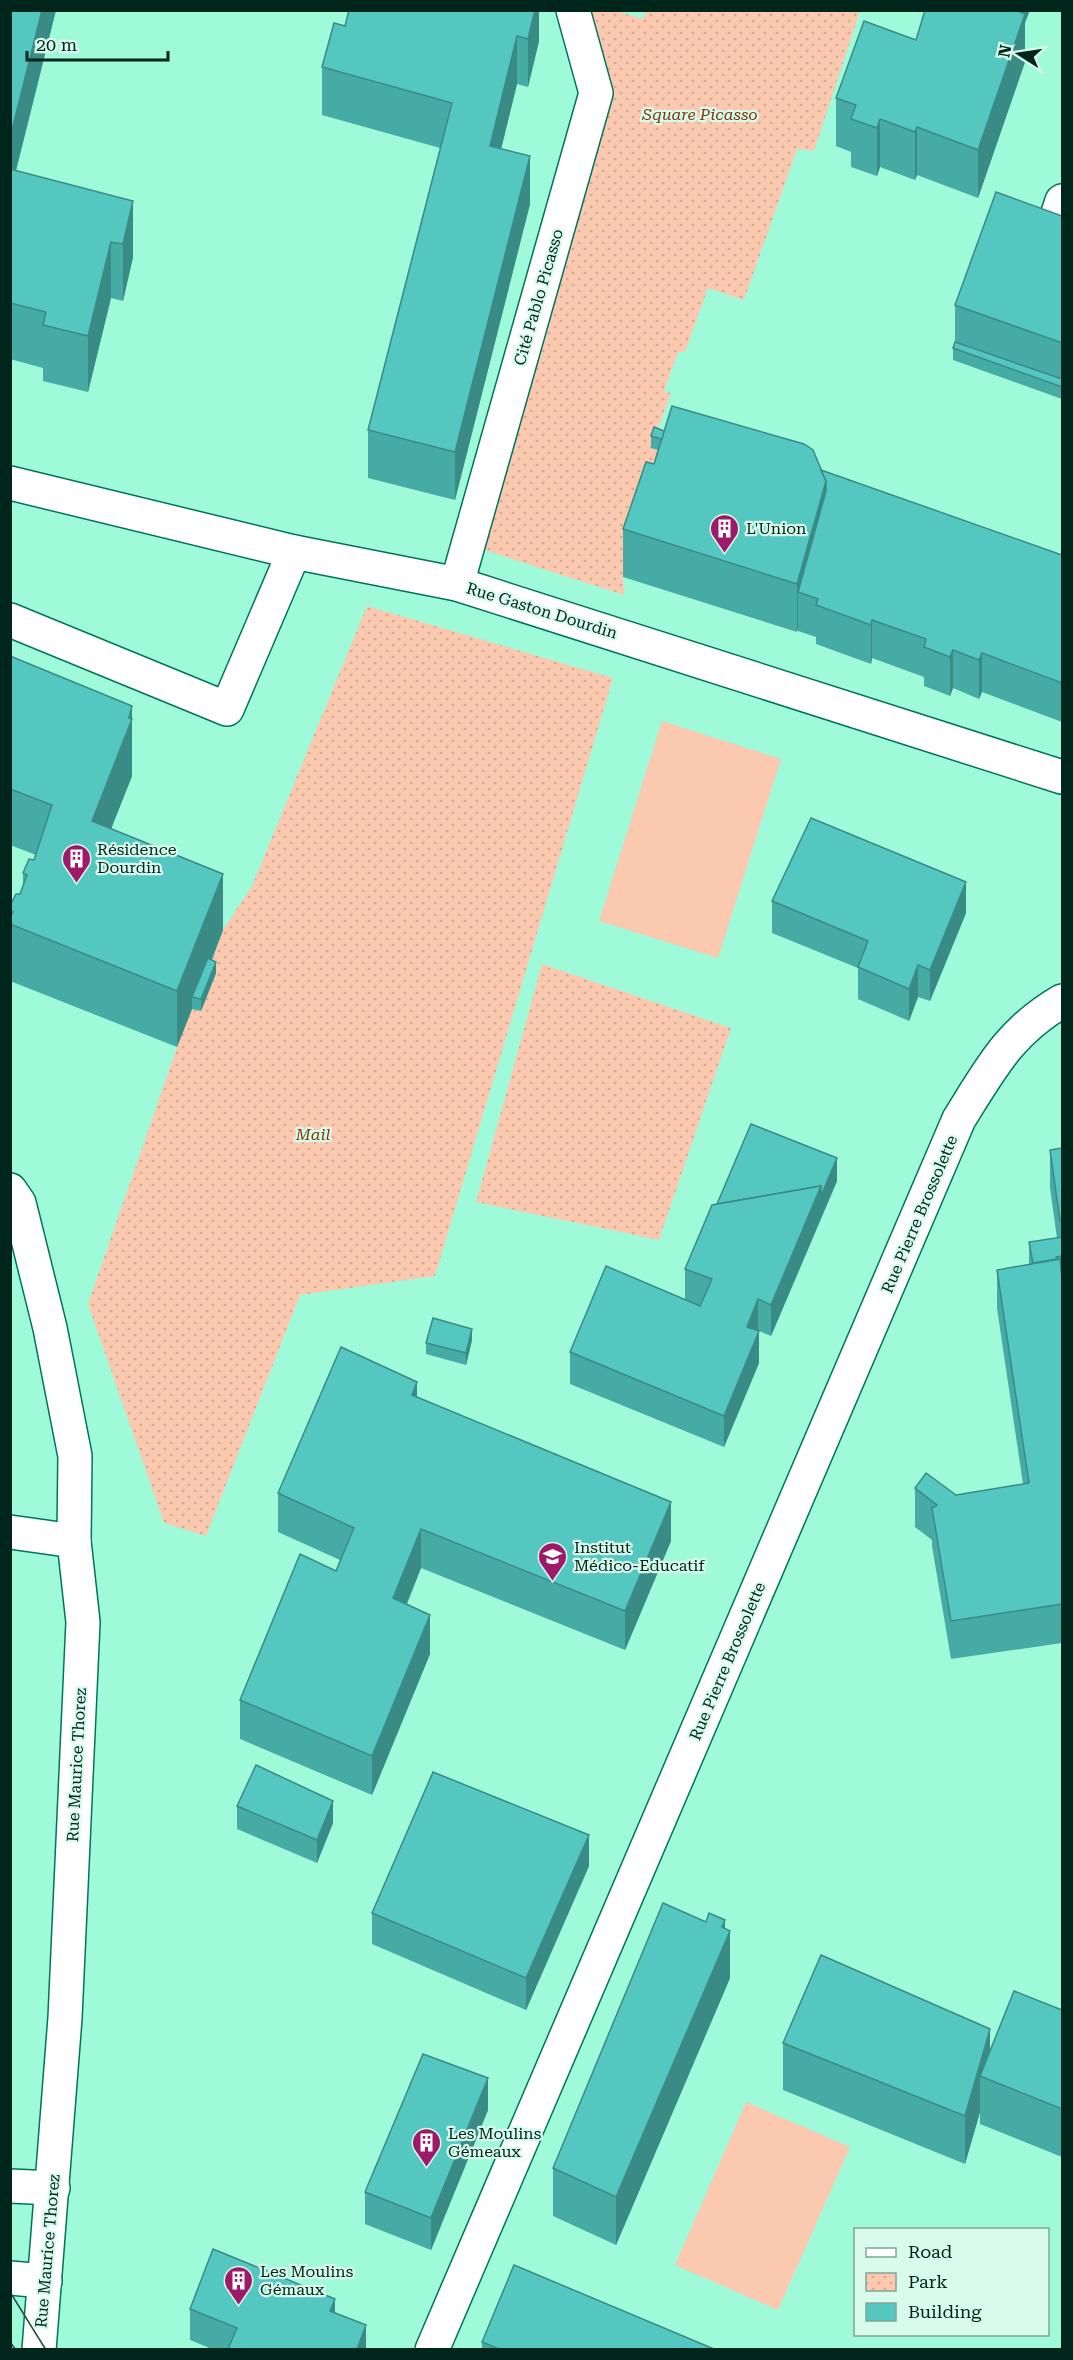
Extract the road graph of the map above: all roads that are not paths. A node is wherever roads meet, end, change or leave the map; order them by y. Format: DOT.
graph roads {
  1 [pos="573,10"];
  2 [pos="1062,201"];
  3 [pos="1062,224"];
  4 [pos="10,483"];
  5 [pos="294,552"];
  6 [pos="457,584"];
  7 [pos="10,620"];
  8 [pos="1062,777"];
  9 [pos="1062,1000"];
  10 [pos="10,1190"];
  11 [pos="10,1532"];
  12 [pos="74,1541"];
  13 [pos="10,2186"];
  14 [pos="53,2188"];
  15 [pos="10,2278"];
  16 [pos="45,2281"];
  17 [pos="39,2349"];
  18 [pos="432,2349"];
  1 -- 6 [label="street, Cité Pablo Picasso"];
  2 -- 3 [label="street"];
  4 -- 5 [label="street, Rue Gaston Dourdin"];
  5 -- 6 [label="street, Rue Gaston Dourdin"];
  5 -- 7 [label="street"];
  6 -- 8 [label="street, Rue Gaston Dourdin"];
  9 -- 18 [label="street, Rue Pierre Brossolette"];
  10 -- 12 [label="street, Rue Maurice Thorez"];
  11 -- 12 [label="street"];
  12 -- 14 [label="street, Rue Maurice Thorez"];
  13 -- 14 [label="street"];
  14 -- 16 [label="street, Rue Maurice Thorez"];
  15 -- 16 [label="street"];
  16 -- 17 [label="street, Rue Maurice Thorez"];
}
